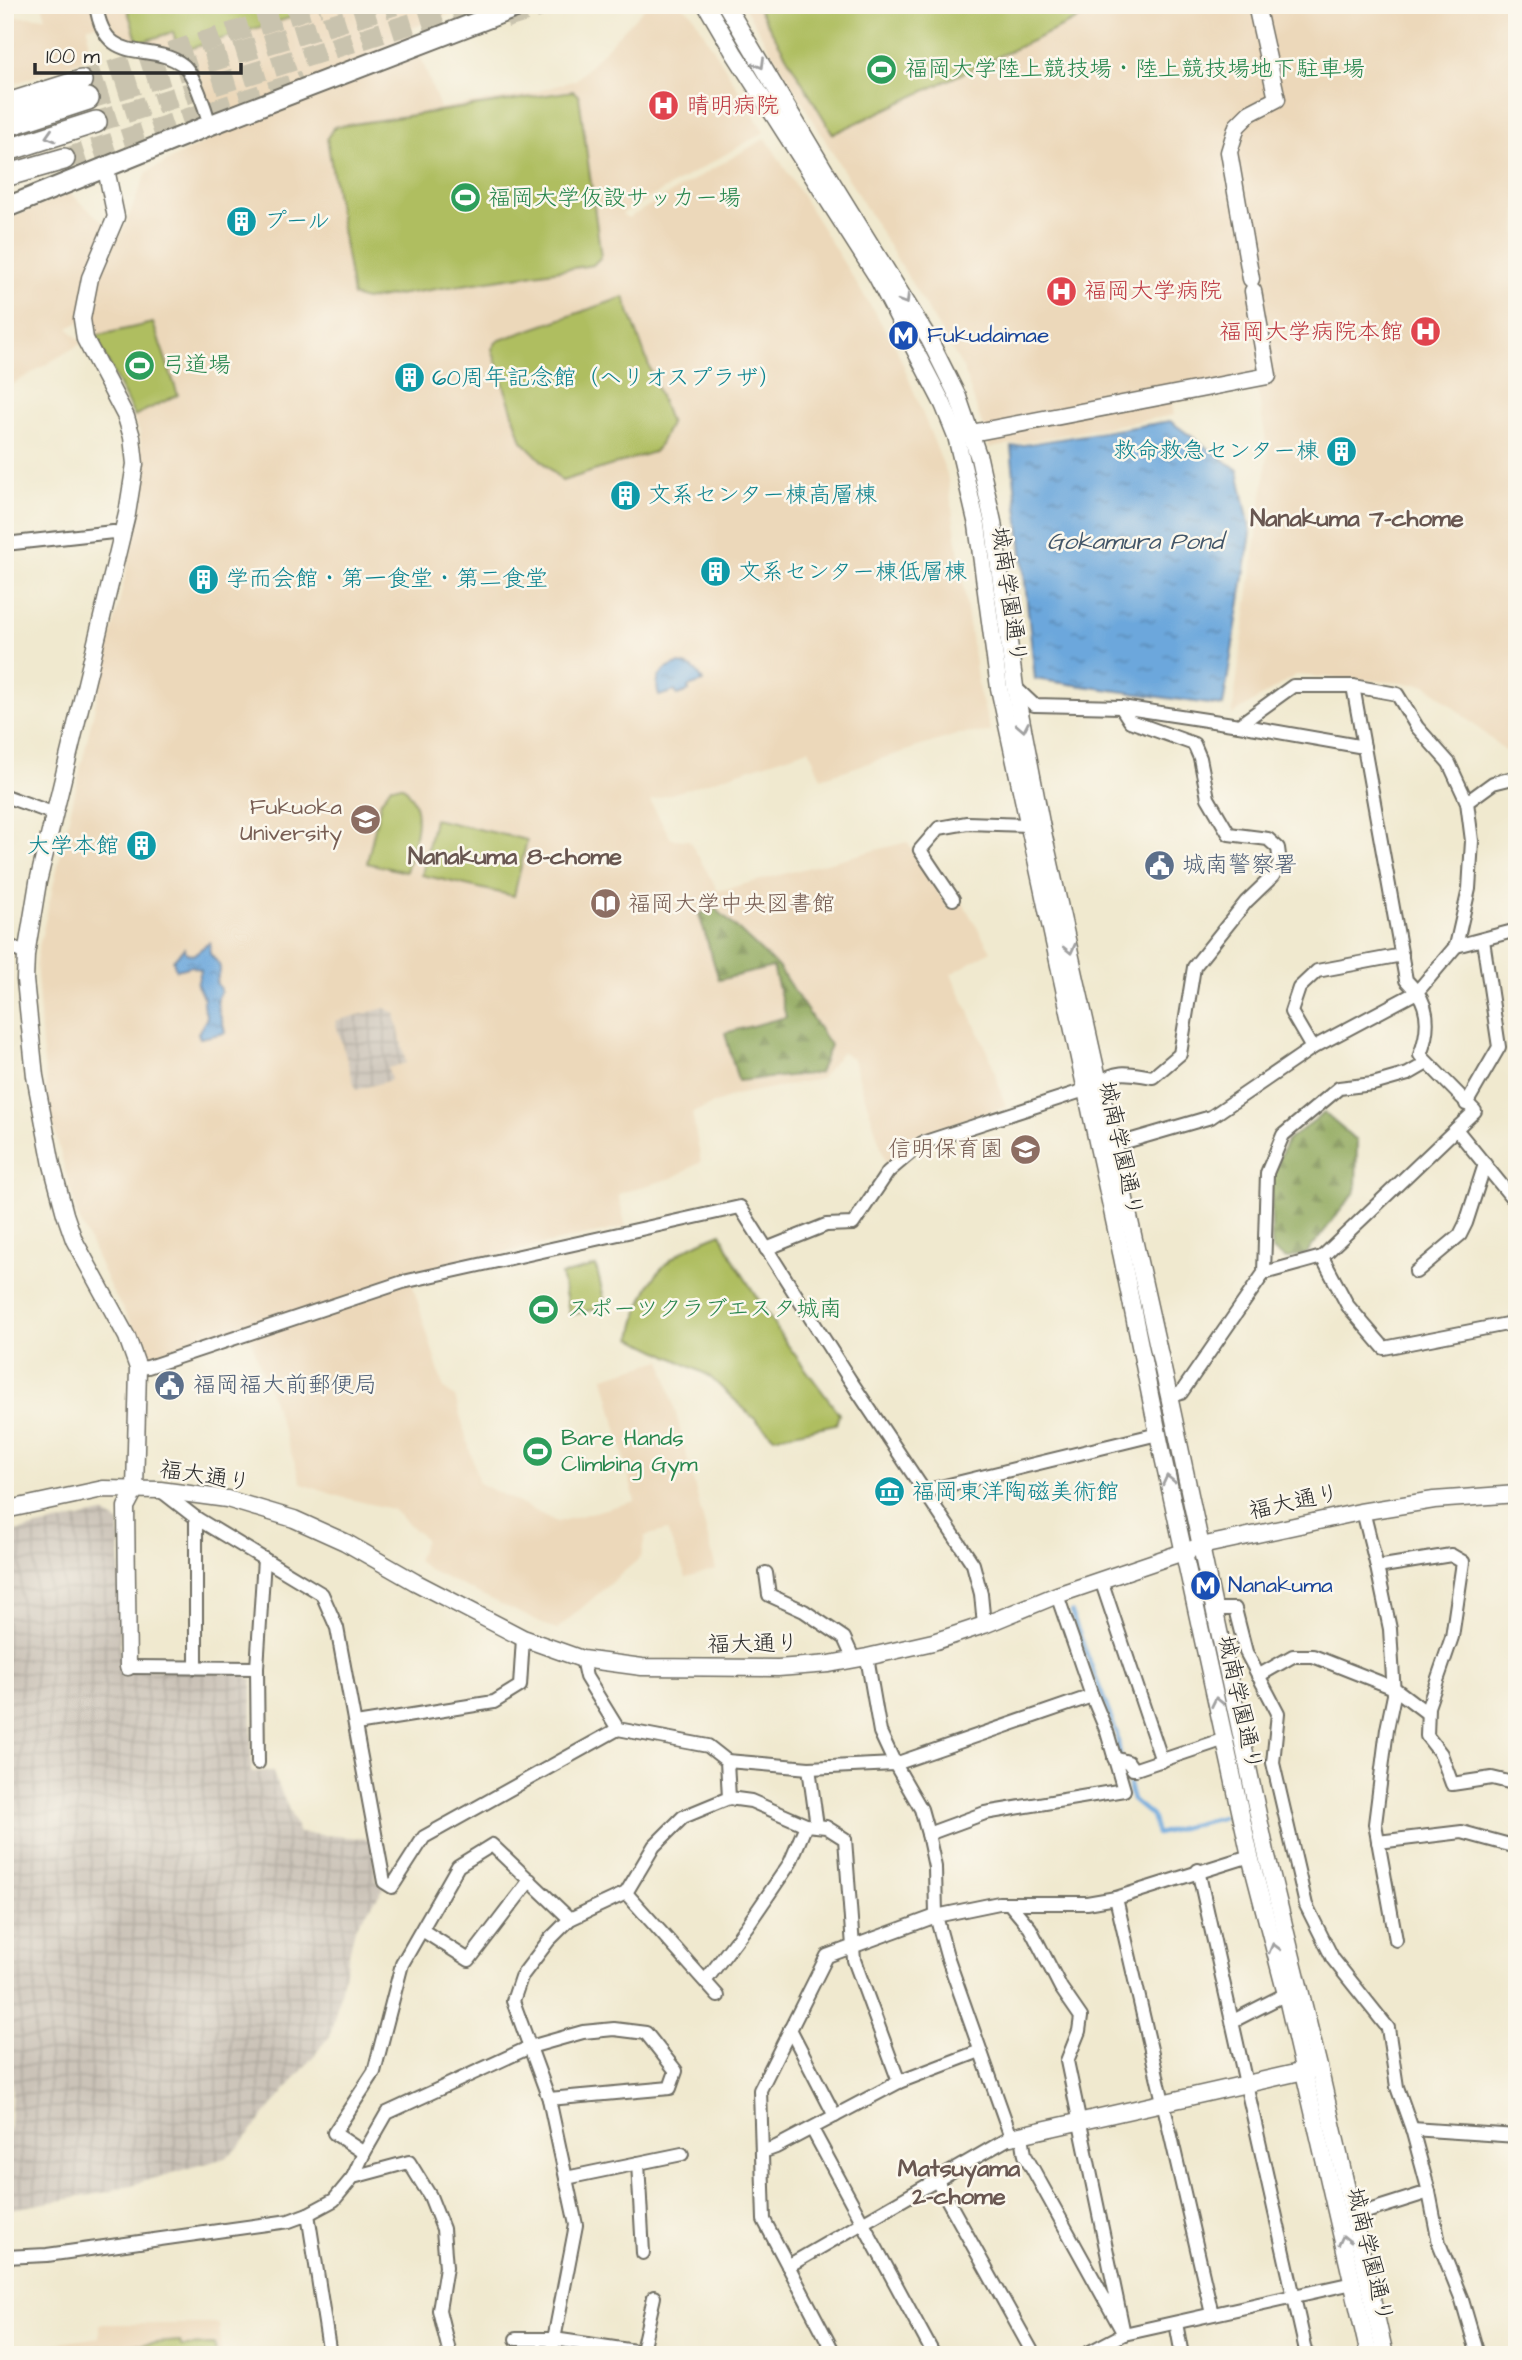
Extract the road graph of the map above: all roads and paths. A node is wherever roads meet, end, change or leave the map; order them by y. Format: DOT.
graph roads {
  1 [pos="96,5"];
  2 [pos="522,5"];
  3 [pos="706,5"];
  4 [pos="726,5"];
  5 [pos="1256,5"];
  6 [pos="5,105"];
  7 [pos="96,122"];
  8 [pos="210,125"];
  9 [pos="5,126"];
  10 [pos="5,151"];
  11 [pos="64,159"];
  12 [pos="106,169"];
  13 [pos="5,176"];
  14 [pos="5,208"];
  15 [pos="964,434"];
  16 [pos="122,533"];
  17 [pos="5,544"];
  18 [pos="1353,686"];
  19 [pos="1015,687"];
  20 [pos="1121,707"];
  21 [pos="1238,725"];
  22 [pos="1364,747"];
  23 [pos="1517,777"];
  24 [pos="5,796"];
  25 [pos="1466,802"];
  26 [pos="55,814"];
  27 [pos="1027,825"];
  28 [pos="953,899"];
  29 [pos="1517,930"];
  30 [pos="1483,940"];
  31 [pos="5,943"];
  32 [pos="1456,946"];
  33 [pos="26,955"];
  34 [pos="1402,955"];
  35 [pos="1417,992"];
  36 [pos="1312,1048"];
  37 [pos="1427,1063"];
  38 [pos="1093,1087"];
  39 [pos="1466,1104"];
  40 [pos="1457,1129"];
  41 [pos="1111,1133"];
  42 [pos="1485,1164"];
  43 [pos="1517,1204"];
  44 [pos="766,1249"];
  45 [pos="1322,1257"];
  46 [pos="1416,1272"];
  47 [pos="1264,1273"];
  48 [pos="1517,1322"];
  49 [pos="138,1368"];
  50 [pos="1169,1396"];
  51 [pos="1158,1434"];
  52 [pos="135,1490"];
  53 [pos="160,1490"];
  54 [pos="924,1491"];
  55 [pos="1517,1494"];
  56 [pos="5,1510"];
  57 [pos="1363,1511"];
  58 [pos="196,1518"];
  59 [pos="1201,1546"];
  60 [pos="1184,1551"];
  61 [pos="264,1559"];
  62 [pos="1377,1567"];
  63 [pos="766,1573"];
  64 [pos="1101,1580"];
  65 [pos="1057,1595"];
  66 [pos="1214,1609"];
  67 [pos="984,1625"];
  68 [pos="523,1638"];
  69 [pos="861,1658"];
  70 [pos="582,1659"];
  71 [pos="196,1666"];
  72 [pos="128,1667"];
  73 [pos="257,1668"];
  74 [pos="1258,1676"];
  75 [pos="1394,1688"];
  76 [pos="1092,1696"];
  77 [pos="1427,1713"];
  78 [pos="356,1724"];
  79 [pos="618,1729"];
  80 [pos="1225,1739"];
  81 [pos="1114,1758"];
  82 [pos="727,1761"];
  83 [pos="1162,1761"];
  84 [pos="258,1763"];
  85 [pos="895,1764"];
  86 [pos="809,1768"];
  87 [pos="1517,1784"];
  88 [pos="729,1798"];
  89 [pos="811,1825"];
  90 [pos="928,1834"];
  91 [pos="1378,1842"];
  92 [pos="1517,1847"];
  93 [pos="1250,1856"];
  94 [pos="1198,1870"];
  95 [pos="530,1880"];
  96 [pos="626,1893"];
  97 [pos="1116,1898"];
  98 [pos="1009,1903"];
  99 [pos="936,1916"];
  100 [pos="570,1919"];
  101 [pos="422,1930"];
  102 [pos="1396,1941"];
  103 [pos="855,1946"];
  104 [pos="706,1980"];
  105 [pos="1286,1994"];
  106 [pos="718,1996"];
  107 [pos="1233,2021"];
  108 [pos="790,2028"];
  109 [pos="530,2047"];
  110 [pos="980,2050"];
  111 [pos="1312,2069"];
  112 [pos="900,2082"];
  113 [pos="1248,2085"];
  114 [pos="549,2099"];
  115 [pos="1164,2103"];
  116 [pos="835,2116"];
  117 [pos="1080,2121"];
  118 [pos="812,2129"];
  119 [pos="1412,2129"];
  120 [pos="1016,2136"];
  121 [pos="1517,2136"];
  122 [pos="762,2152"];
  123 [pos="364,2153"];
  124 [pos="682,2154"];
  125 [pos="638,2163"];
  126 [pos="353,2177"];
  127 [pos="566,2178"];
  128 [pos="937,2180"];
  129 [pos="1429,2192"];
  130 [pos="308,2214"];
  131 [pos="1353,2216"];
  132 [pos="863,2224"];
  133 [pos="643,2253"];
  134 [pos="5,2257"];
  135 [pos="788,2266"];
  136 [pos="1353,2283"];
  137 [pos="1296,2296"];
  138 [pos="654,2297"];
  139 [pos="1212,2314"];
  140 [pos="1176,2323"];
  141 [pos="1124,2334"];
  142 [pos="516,2339"];
  143 [pos="554,2339"];
  144 [pos="641,2354"];
  145 [pos="330,2355"];
  146 [pos="450,2355"];
  147 [pos="551,2355"];
  148 [pos="835,2355"];
  149 [pos="934,2355"];
  150 [pos="1034,2355"];
  151 [pos="1084,2355"];
  152 [pos="1182,2355"];
  153 [pos="1307,2355"];
  154 [pos="1369,2355"];
  155 [pos="1385,2355"];
  156 [pos="1478,2355"];
  1 -- 8 [label="street"];
  2 -- 8 [label="main road"];
  3 -- 15 [label="street, 城南学園通り"];
  4 -- 15 [label="street, 城南学園通り, one-way"];
  5 -- 15 [label="street"];
  6 -- 9 [label="highway"];
  7 -- 10 [label="highway, one-way"];
  8 -- 12 [label="main road"];
  11 -- 13 [label="highway"];
  12 -- 14 [label="main road"];
  12 -- 16 [label="street"];
  15 -- 19 [label="street, 城南学園通り"];
  15 -- 27 [label="street, 城南学園通り"];
  16 -- 17 [label="street"];
  16 -- 26 [label="street"];
  18 -- 21 [label="street"];
  18 -- 22 [label="street"];
  18 -- 25 [label="street"];
  19 -- 20 [label="street"];
  19 -- 38 [label="street, 城南学園通り, one-way"];
  20 -- 21 [label="street"];
  20 -- 38 [label="street"];
  21 -- 22 [label="street"];
  22 -- 34 [label="street"];
  23 -- 25 [label="street"];
  24 -- 26 [label="street"];
  25 -- 32 [label="street"];
  26 -- 33 [label="street"];
  27 -- 28 [label="street"];
  27 -- 38 [label="street, 城南学園通り"];
  29 -- 30 [label="street"];
  30 -- 32 [label="street"];
  30 -- 39 [label="street"];
  31 -- 33 [label="street"];
  32 -- 35 [label="street"];
  33 -- 49 [label="street"];
  34 -- 35 [label="street"];
  34 -- 36 [label="street"];
  35 -- 36 [label="street"];
  35 -- 37 [label="street"];
  36 -- 41 [label="street"];
  37 -- 39 [label="street"];
  37 -- 47 [label="street"];
  38 -- 41 [label="street, 城南学園通り"];
  38 -- 44 [label="street"];
  38 -- 51 [label="street, 城南学園通り"];
  39 -- 40 [label="street"];
  40 -- 42 [label="street"];
  40 -- 45 [label="street"];
  41 -- 50 [label="street, 城南学園通り"];
  42 -- 43 [label="street"];
  42 -- 46 [label="street"];
  44 -- 49 [label="street"];
  44 -- 54 [label="street"];
  45 -- 47 [label="street"];
  45 -- 48 [label="street"];
  47 -- 50 [label="street"];
  49 -- 52 [label="street"];
  50 -- 59 [label="street, 城南学園通り"];
  51 -- 54 [label="street"];
  60 -- 51 [label="street, 城南学園通り, one-way"];
  52 -- 53 [label="street, 福大通り"];
  52 -- 56 [label="street, 福大通り"];
  52 -- 72 [label="street"];
  53 -- 58 [label="street"];
  53 -- 68 [label="street, 福大通り"];
  54 -- 67 [label="street"];
  55 -- 57 [label="street, 福大通り"];
  57 -- 59 [label="street, 福大通り"];
  57 -- 62 [label="street"];
  58 -- 61 [label="street"];
  58 -- 71 [label="street"];
  59 -- 60 [label="street, 福大通り"];
  59 -- 66 [label="street, 城南学園通り"];
  60 -- 64 [label="street, 福大通り"];
  80 -- 60 [label="street, 城南学園通り, one-way"];
  61 -- 73 [label="street"];
  61 -- 78 [label="street"];
  62 -- 75 [label="street"];
  62 -- 77 [label="street"];
  63 -- 69 [label="street"];
  64 -- 65 [label="street, 福大通り"];
  64 -- 83 [label="street"];
  65 -- 67 [label="street, 福大通り"];
  65 -- 76 [label="street"];
  66 -- 74 [label="street"];
  66 -- 111 [label="street, 城南学園通り"];
  67 -- 69 [label="street, 福大通り"];
  68 -- 70 [label="street, 福大通り"];
  68 -- 78 [label="street"];
  69 -- 70 [label="street, 福大通り"];
  69 -- 85 [label="street"];
  70 -- 79 [label="street"];
  71 -- 72 [label="street"];
  71 -- 73 [label="street"];
  73 -- 84 [label="street"];
  74 -- 75 [label="street"];
  74 -- 119 [label="street"];
  75 -- 77 [label="street"];
  75 -- 91 [label="street"];
  76 -- 81 [label="street"];
  76 -- 85 [label="street"];
  77 -- 87 [label="street"];
  78 -- 79 [label="street"];
  79 -- 82 [label="street"];
  80 -- 83 [label="street"];
  80 -- 93 [label="street, 城南学園通り"];
  81 -- 83 [label="street"];
  81 -- 90 [label="street"];
  82 -- 86 [label="street"];
  82 -- 88 [label="street"];
  85 -- 86 [label="street"];
  85 -- 90 [label="street"];
  86 -- 89 [label="street"];
  88 -- 89 [label="street"];
  88 -- 96 [label="street"];
  89 -- 103 [label="street"];
  89 -- 104 [label="street"];
  90 -- 99 [label="street"];
  91 -- 92 [label="street"];
  91 -- 102 [label="street"];
  93 -- 94 [label="street"];
  105 -- 93 [label="street, 城南学園通り, one-way"];
  94 -- 97 [label="street"];
  94 -- 107 [label="street"];
  95 -- 100 [label="street"];
  95 -- 101 [label="street"];
  95 -- 101 [label="street"];
  96 -- 100 [label="street"];
  96 -- 104 [label="street"];
  97 -- 98 [label="street"];
  97 -- 115 [label="street"];
  98 -- 99 [label="street"];
  98 -- 117 [label="street"];
  99 -- 103 [label="street"];
  99 -- 110 [label="street"];
  100 -- 109 [label="street"];
  101 -- 123 [label="street"];
  103 -- 108 [label="street"];
  103 -- 112 [label="street"];
  104 -- 106 [label="street"];
  105 -- 107 [label="street"];
  105 -- 111 [label="street, 城南学園通り"];
  107 -- 113 [label="street"];
  108 -- 116 [label="street"];
  108 -- 122 [label="street"];
  109 -- 114 [label="street"];
  109 -- 114 [label="street"];
  109 -- 123 [label="street"];
  110 -- 112 [label="street"];
  110 -- 120 [label="street"];
  111 -- 113 [label="street"];
  111 -- 131 [label="street, 城南学園通り"];
  136 -- 111 [label="street, 城南学園通り, one-way"];
  112 -- 116 [label="street"];
  113 -- 115 [label="street"];
  113 -- 137 [label="street"];
  114 -- 127 [label="street"];
  115 -- 117 [label="street"];
  115 -- 139 [label="street"];
  116 -- 118 [label="street"];
  117 -- 120 [label="street"];
  117 -- 141 [label="street"];
  118 -- 122 [label="street"];
  118 -- 132 [label="street"];
  119 -- 121 [label="street"];
  119 -- 129 [label="street"];
  120 -- 128 [label="street"];
  120 -- 141 [label="street"];
  122 -- 135 [label="street"];
  123 -- 126 [label="street"];
  124 -- 125 [label="street"];
  125 -- 127 [label="street"];
  125 -- 133 [label="street"];
  126 -- 130 [label="street"];
  126 -- 146 [label="street"];
  127 -- 143 [label="street"];
  128 -- 132 [label="street"];
  128 -- 150 [label="street"];
  129 -- 131 [label="street"];
  129 -- 156 [label="street"];
  130 -- 134 [label="street"];
  130 -- 145 [label="street"];
  131 -- 155 [label="street, 城南学園通り"];
  132 -- 135 [label="street"];
  132 -- 149 [label="street"];
  135 -- 148 [label="street"];
  136 -- 137 [label="street"];
  136 -- 154 [label="street, 城南学園通り"];
  137 -- 139 [label="street"];
  137 -- 153 [label="street"];
  138 -- 144 [label="street"];
  139 -- 140 [label="street"];
  140 -- 141 [label="street"];
  140 -- 152 [label="street"];
  141 -- 151 [label="street"];
  142 -- 143 [label="street"];
  143 -- 144 [label="street"];
  143 -- 147 [label="street"];
}
